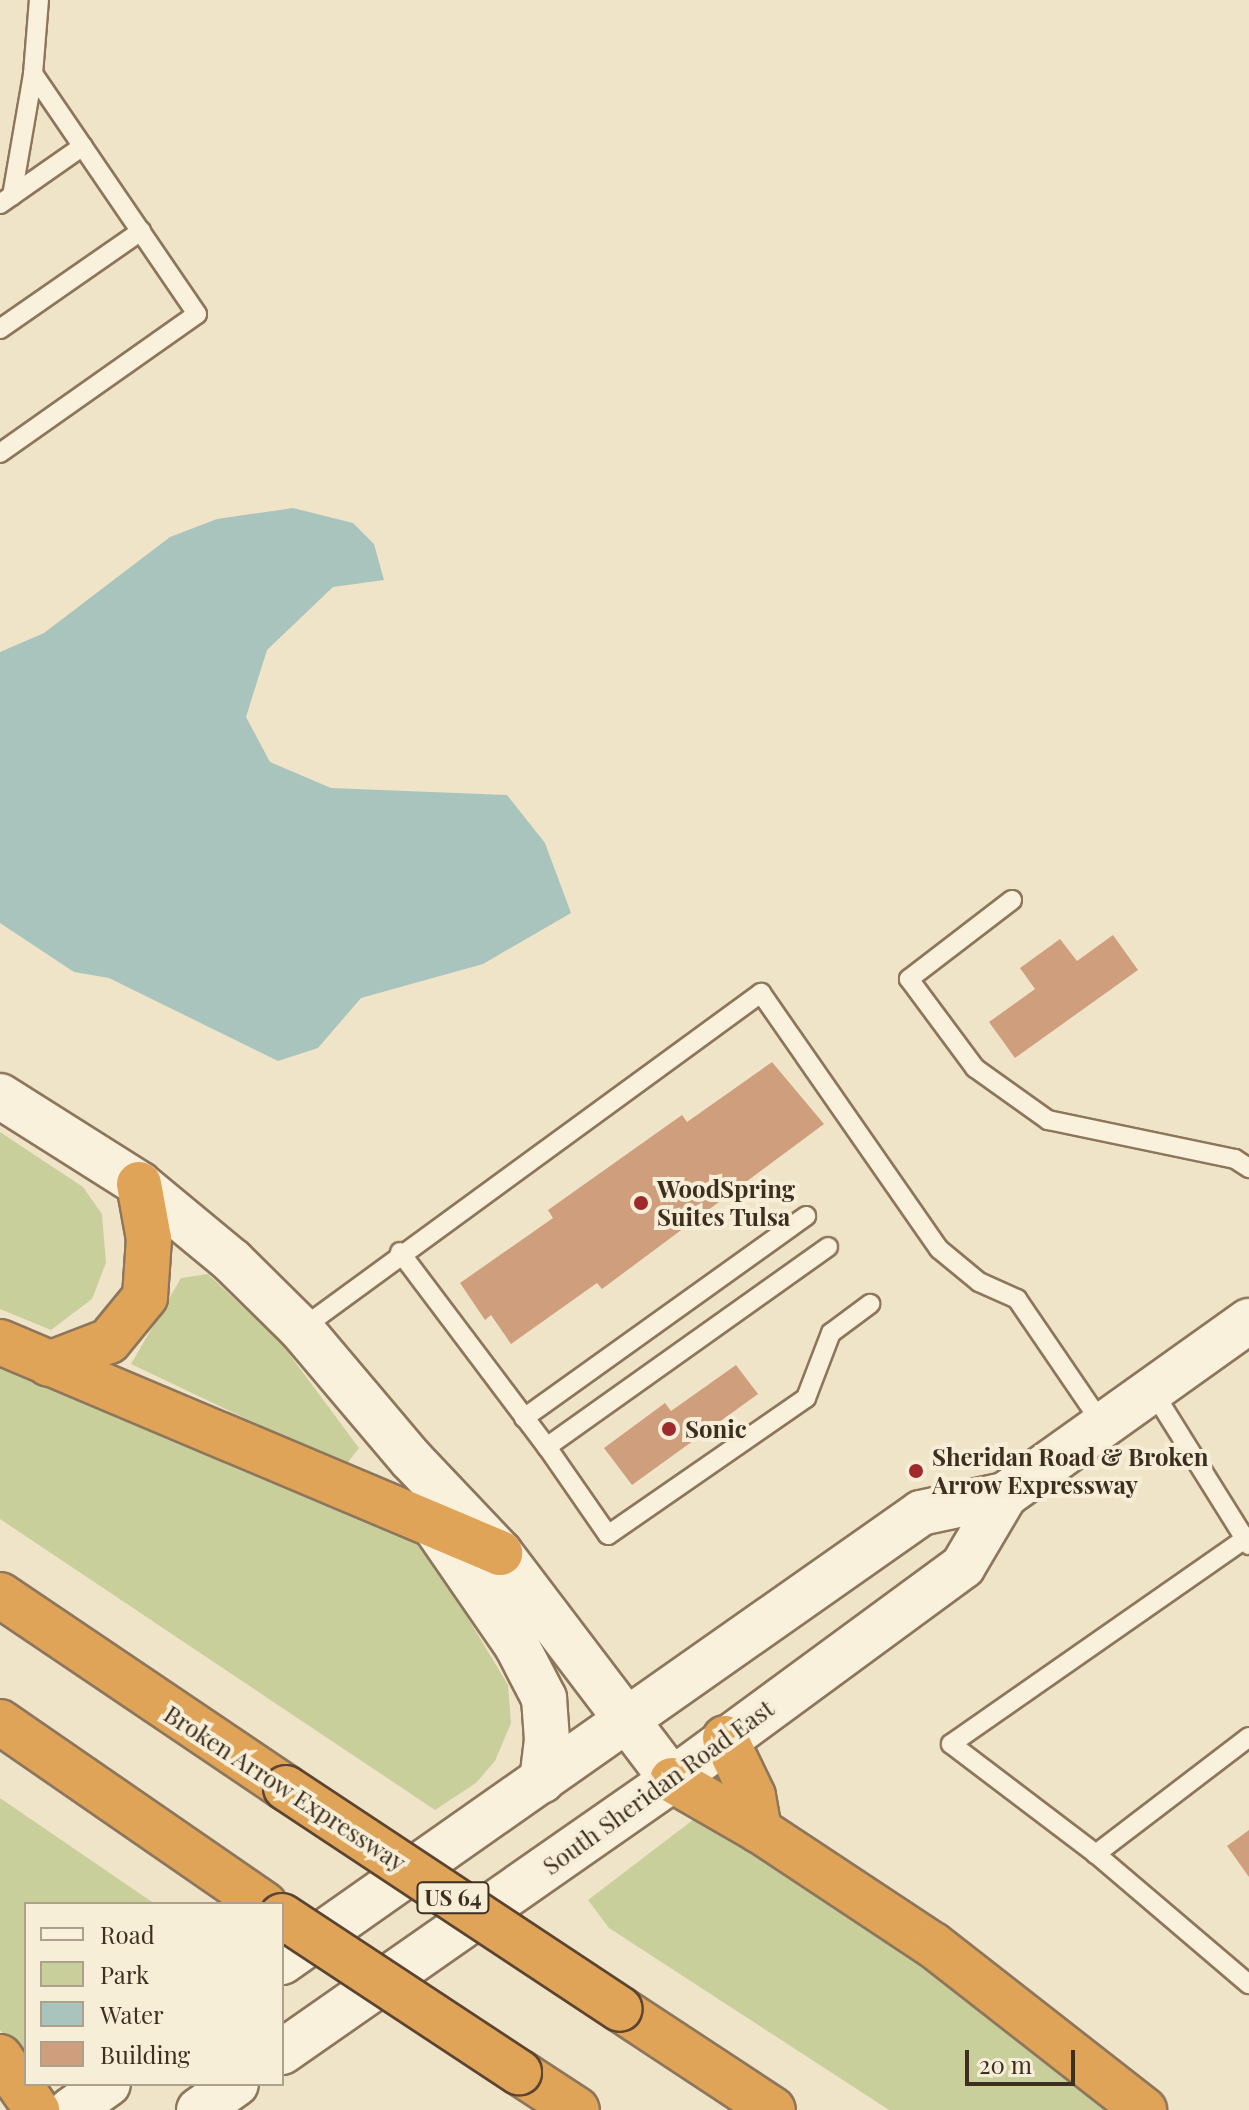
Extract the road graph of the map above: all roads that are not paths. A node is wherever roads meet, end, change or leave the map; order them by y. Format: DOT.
graph roads {
  1 [pos="39,0"];
  2 [pos="33,74"];
  3 [pos="83,146"];
  4 [pos="6,200"];
  5 [pos="141,231"];
  6 [pos="0,329"];
  7 [pos="0,453"];
  8 [pos="1012,900"];
  9 [pos="0,1096"];
  10 [pos="1249,1168"];
  11 [pos="139,1184"];
  12 [pos="806,1216"];
  13 [pos="828,1247"];
  14 [pos="400,1252"];
  15 [pos="870,1304"];
  16 [pos="1249,1321"];
  17 [pos="301,1329"];
  18 [pos="0,1342"];
  19 [pos="49,1364"];
  20 [pos="1152,1390"];
  21 [pos="524,1418"];
  22 [pos="1103,1425"];
  23 [pos="547,1447"];
  24 [pos="411,1459"];
  25 [pos="1005,1495"];
  26 [pos="436,1528"];
  27 [pos="1248,1540"];
  28 [pos="500,1553"];
  29 [pos="0,1595"];
  30 [pos="0,1722"];
  31 [pos="625,1722"];
  32 [pos="1249,1737"];
  33 [pos="725,1738"];
  34 [pos="672,1780"];
  35 [pos="542,1781"];
  36 [pos="759,1830"];
  37 [pos="1096,1854"];
  38 [pos="261,1902"];
  39 [pos="479,1916"];
  40 [pos="284,1917"];
  41 [pos="284,1961"];
  42 [pos="1249,1984"];
  43 [pos="284,2051"];
  44 [pos="0,2057"];
  45 [pos="105,2086"];
  46 [pos="233,2086"];
  47 [pos="37,2110"];
  48 [pos="71,2110"];
  49 [pos="199,2110"];
  50 [pos="577,2110"];
  51 [pos="773,2110"];
  52 [pos="1144,2110"];
  1 -- 2 [label="lane"];
  2 -- 3 [label="lane"];
  2 -- 4 [label="lane"];
  3 -- 4 [label="lane"];
  3 -- 5 [label="lane"];
  5 -- 6 [label="lane"];
  5 -- 7 [label="lane"];
  8 -- 10 [label="lane"];
  9 -- 11 [label="main road"];
  11 -- 17 [label="main road"];
  11 -- 19 [label="highway"];
  12 -- 21 [label="lane"];
  13 -- 23 [label="lane"];
  14 -- 17 [label="lane"];
  14 -- 21 [label="lane"];
  14 -- 22 [label="lane"];
  15 -- 23 [label="lane"];
  16 -- 20 [label="main road, South Sheridan Road East"];
  17 -- 24 [label="main road"];
  18 -- 19 [label="highway"];
  19 -- 26 [label="highway"];
  20 -- 22 [label="main road, South Sheridan Road East"];
  20 -- 27 [label="lane"];
  21 -- 23 [label="lane"];
  22 -- 25 [label="main road, South Sheridan Road East"];
  24 -- 26 [label="main road"];
  24 -- 28 [label="main road"];
  25 -- 31 [label="main road, South Sheridan Road East"];
  25 -- 33 [label="main road, South Sheridan Road East"];
  26 -- 28 [label="highway"];
  26 -- 35 [label="main road"];
  27 -- 37 [label="lane"];
  28 -- 31 [label="main road"];
  29 -- 39 [label="highway, Broken Arrow Expressway / US 64, bridge"];
  30 -- 38 [label="highway"];
  31 -- 34 [label="main road"];
  31 -- 35 [label="main road, South Sheridan Road East"];
  32 -- 37 [label="lane"];
  33 -- 34 [label="main road, South Sheridan Road East"];
  33 -- 36 [label="highway"];
  34 -- 36 [label="highway"];
  34 -- 39 [label="main road, South Sheridan Road East"];
  35 -- 41 [label="main road, South Sheridan Road East"];
  36 -- 52 [label="highway"];
  37 -- 42 [label="lane"];
  39 -- 43 [label="main road, South Sheridan Road East"];
  39 -- 51 [label="highway, Broken Arrow Expressway / US 64, bridge"];
  40 -- 50 [label="highway, bridge"];
  44 -- 47 [label="highway"];
  45 -- 48 [label="main road"];
  46 -- 49 [label="main road"];
}
